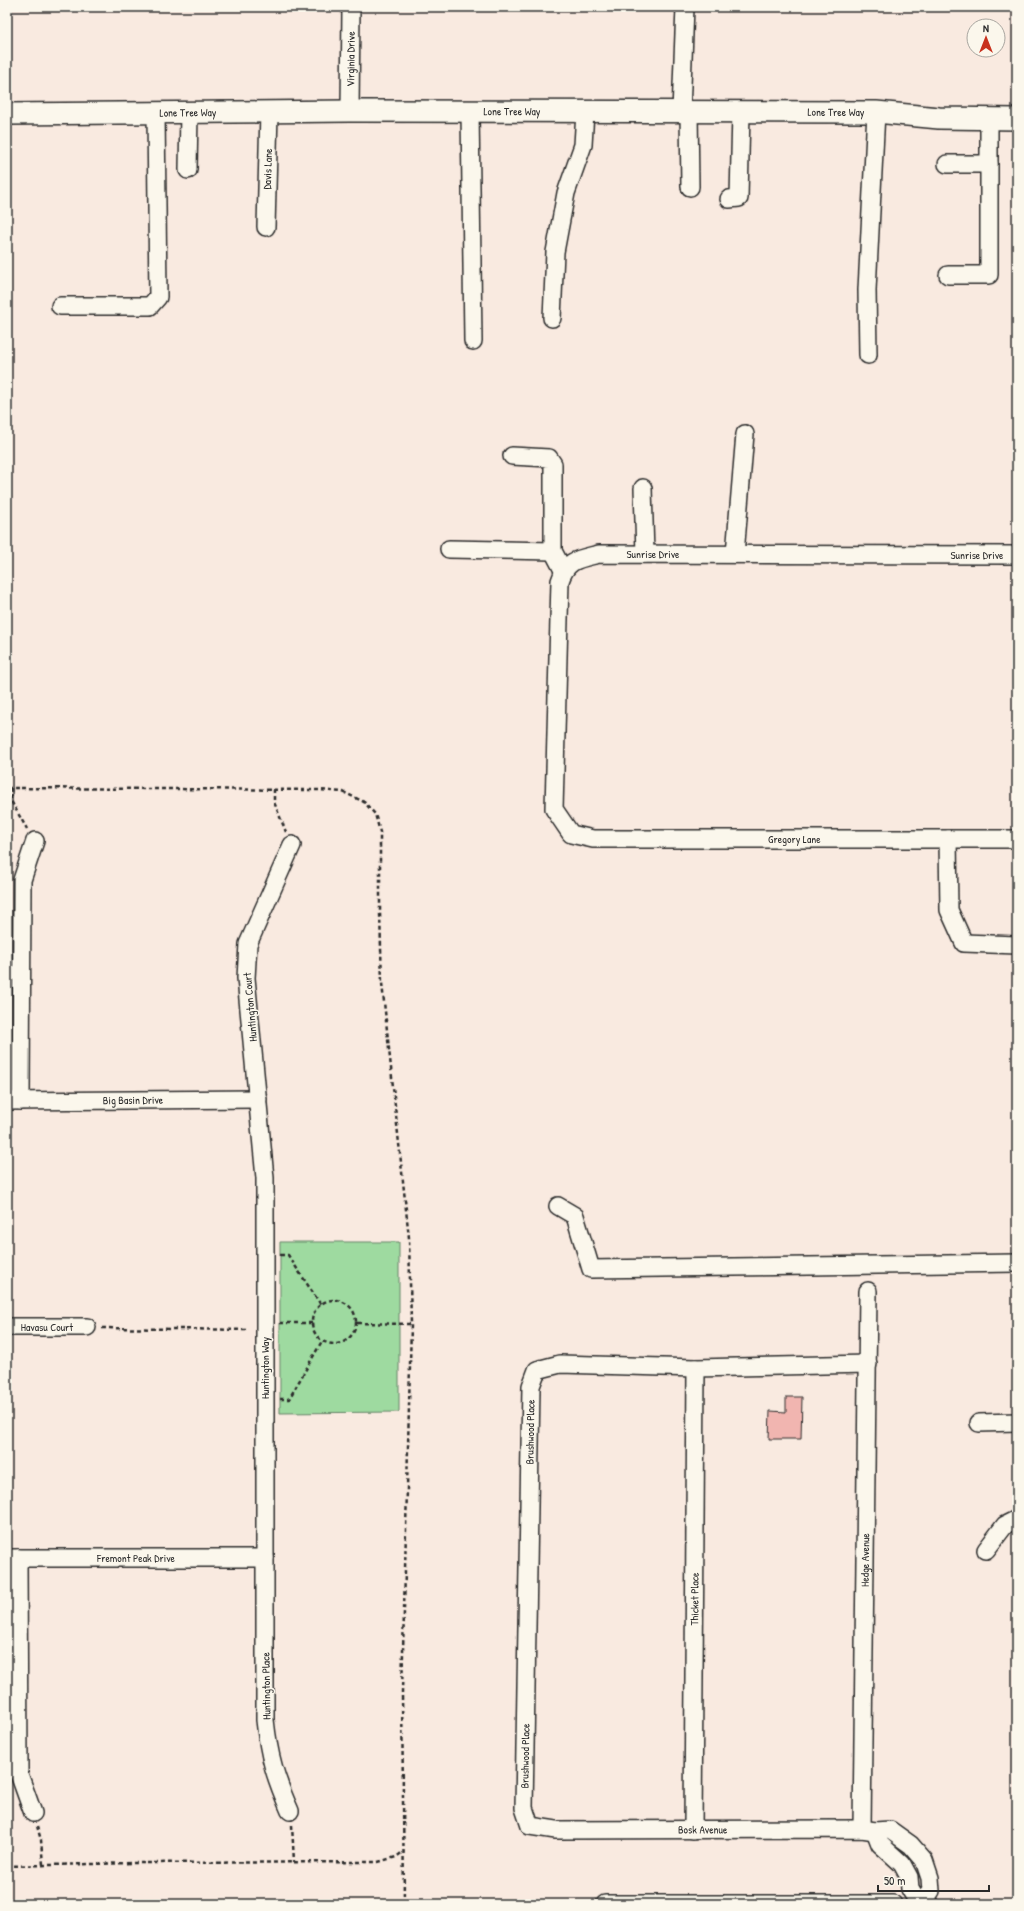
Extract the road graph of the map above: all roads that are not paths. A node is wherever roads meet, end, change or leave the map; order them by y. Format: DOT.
graph roads {
  1 [pos="351,7"];
  2 [pos="685,7"];
  3 [pos="350,111"];
  4 [pos="470,111"];
  5 [pos="189,112"];
  6 [pos="269,112"];
  7 [pos="585,112"];
  8 [pos="685,112"];
  9 [pos="741,112"];
  10 [pos="876,112"];
  11 [pos="156,113"];
  12 [pos="7,114"];
  13 [pos="989,119"];
  14 [pos="1017,119"];
  15 [pos="947,164"];
  16 [pos="989,164"];
  17 [pos="188,170"];
  18 [pos="690,187"];
  19 [pos="729,199"];
  20 [pos="266,227"];
  21 [pos="948,276"];
  22 [pos="60,306"];
  23 [pos="552,318"];
  24 [pos="473,341"];
  25 [pos="868,354"];
  26 [pos="745,434"];
  27 [pos="512,456"];
  28 [pos="643,488"];
  29 [pos="449,549"];
  30 [pos="553,550"];
  31 [pos="644,554"];
  32 [pos="735,554"];
  33 [pos="1017,555"];
  34 [pos="563,570"];
  35 [pos="948,839"];
  36 [pos="1017,839"];
  37 [pos="35,841"];
  38 [pos="292,845"];
  39 [pos="1017,945"];
  40 [pos="258,1099"];
  41 [pos="14,1101"];
  42 [pos="265,1178"];
  43 [pos="558,1206"];
  44 [pos="1017,1263"];
  45 [pos="868,1291"];
  46 [pos="7,1327"];
  47 [pos="87,1327"];
  48 [pos="868,1364"];
  49 [pos="696,1368"];
  50 [pos="1017,1422"];
  51 [pos="979,1423"];
  52 [pos="1017,1519"];
  53 [pos="986,1550"];
  54 [pos="13,1558"];
  55 [pos="265,1558"];
  56 [pos="290,1811"];
  57 [pos="33,1813"];
  58 [pos="530,1826"];
  59 [pos="693,1830"];
  60 [pos="868,1830"];
  61 [pos="605,1904"];
  62 [pos="763,1904"];
  63 [pos="893,1904"];
  64 [pos="920,1904"];
  1 -- 3 [label="street, Virginia Drive"];
  2 -- 8 [label="street"];
  3 -- 4 [label="main road, Lone Tree Way"];
  3 -- 6 [label="main road, Lone Tree Way"];
  4 -- 7 [label="main road, Lone Tree Way"];
  4 -- 24 [label="street"];
  5 -- 6 [label="main road, Lone Tree Way"];
  5 -- 11 [label="main road, Lone Tree Way"];
  5 -- 17 [label="street"];
  6 -- 20 [label="street, Davis Lane"];
  7 -- 8 [label="main road, Lone Tree Way"];
  7 -- 23 [label="street"];
  8 -- 9 [label="main road, Lone Tree Way"];
  8 -- 18 [label="street"];
  9 -- 10 [label="main road, Lone Tree Way"];
  9 -- 19 [label="street"];
  10 -- 13 [label="main road, Lone Tree Way"];
  10 -- 25 [label="street"];
  11 -- 12 [label="main road, Lone Tree Way"];
  11 -- 22 [label="street"];
  13 -- 14 [label="main road, Lone Tree Way"];
  13 -- 16 [label="street"];
  15 -- 16 [label="street"];
  16 -- 21 [label="street"];
  26 -- 32 [label="street"];
  27 -- 30 [label="street"];
  28 -- 31 [label="street"];
  29 -- 30 [label="street"];
  30 -- 34 [label="street"];
  31 -- 32 [label="street, Sunrise Drive"];
  31 -- 34 [label="street, Sunrise Drive"];
  32 -- 33 [label="street, Sunrise Drive"];
  34 -- 35 [label="street, Gregory Lane"];
  35 -- 36 [label="street, Gregory Lane"];
  35 -- 39 [label="street"];
  37 -- 41 [label="street"];
  38 -- 40 [label="street, Huntington Court"];
  40 -- 41 [label="street, Big Basin Drive"];
  40 -- 42 [label="street, Huntington Court"];
  42 -- 55 [label="street, Huntington Way"];
  43 -- 44 [label="street"];
  45 -- 48 [label="street, Hedge Avenue"];
  46 -- 47 [label="street, Havasu Court"];
  48 -- 49 [label="street, Brushwood Place"];
  48 -- 60 [label="street, Hedge Avenue"];
  49 -- 58 [label="street, Brushwood Place"];
  49 -- 59 [label="street, Thicket Place"];
  50 -- 51 [label="street"];
  52 -- 53 [label="street"];
  54 -- 55 [label="street, Fremont Peak Drive"];
  54 -- 57 [label="street"];
  55 -- 56 [label="street, Huntington Place"];
  58 -- 59 [label="street, Bosk Avenue"];
  59 -- 60 [label="street, Bosk Avenue"];
  60 -- 64 [label="street"];
  61 -- 62 [label="street"];
  62 -- 63 [label="street"];
}
